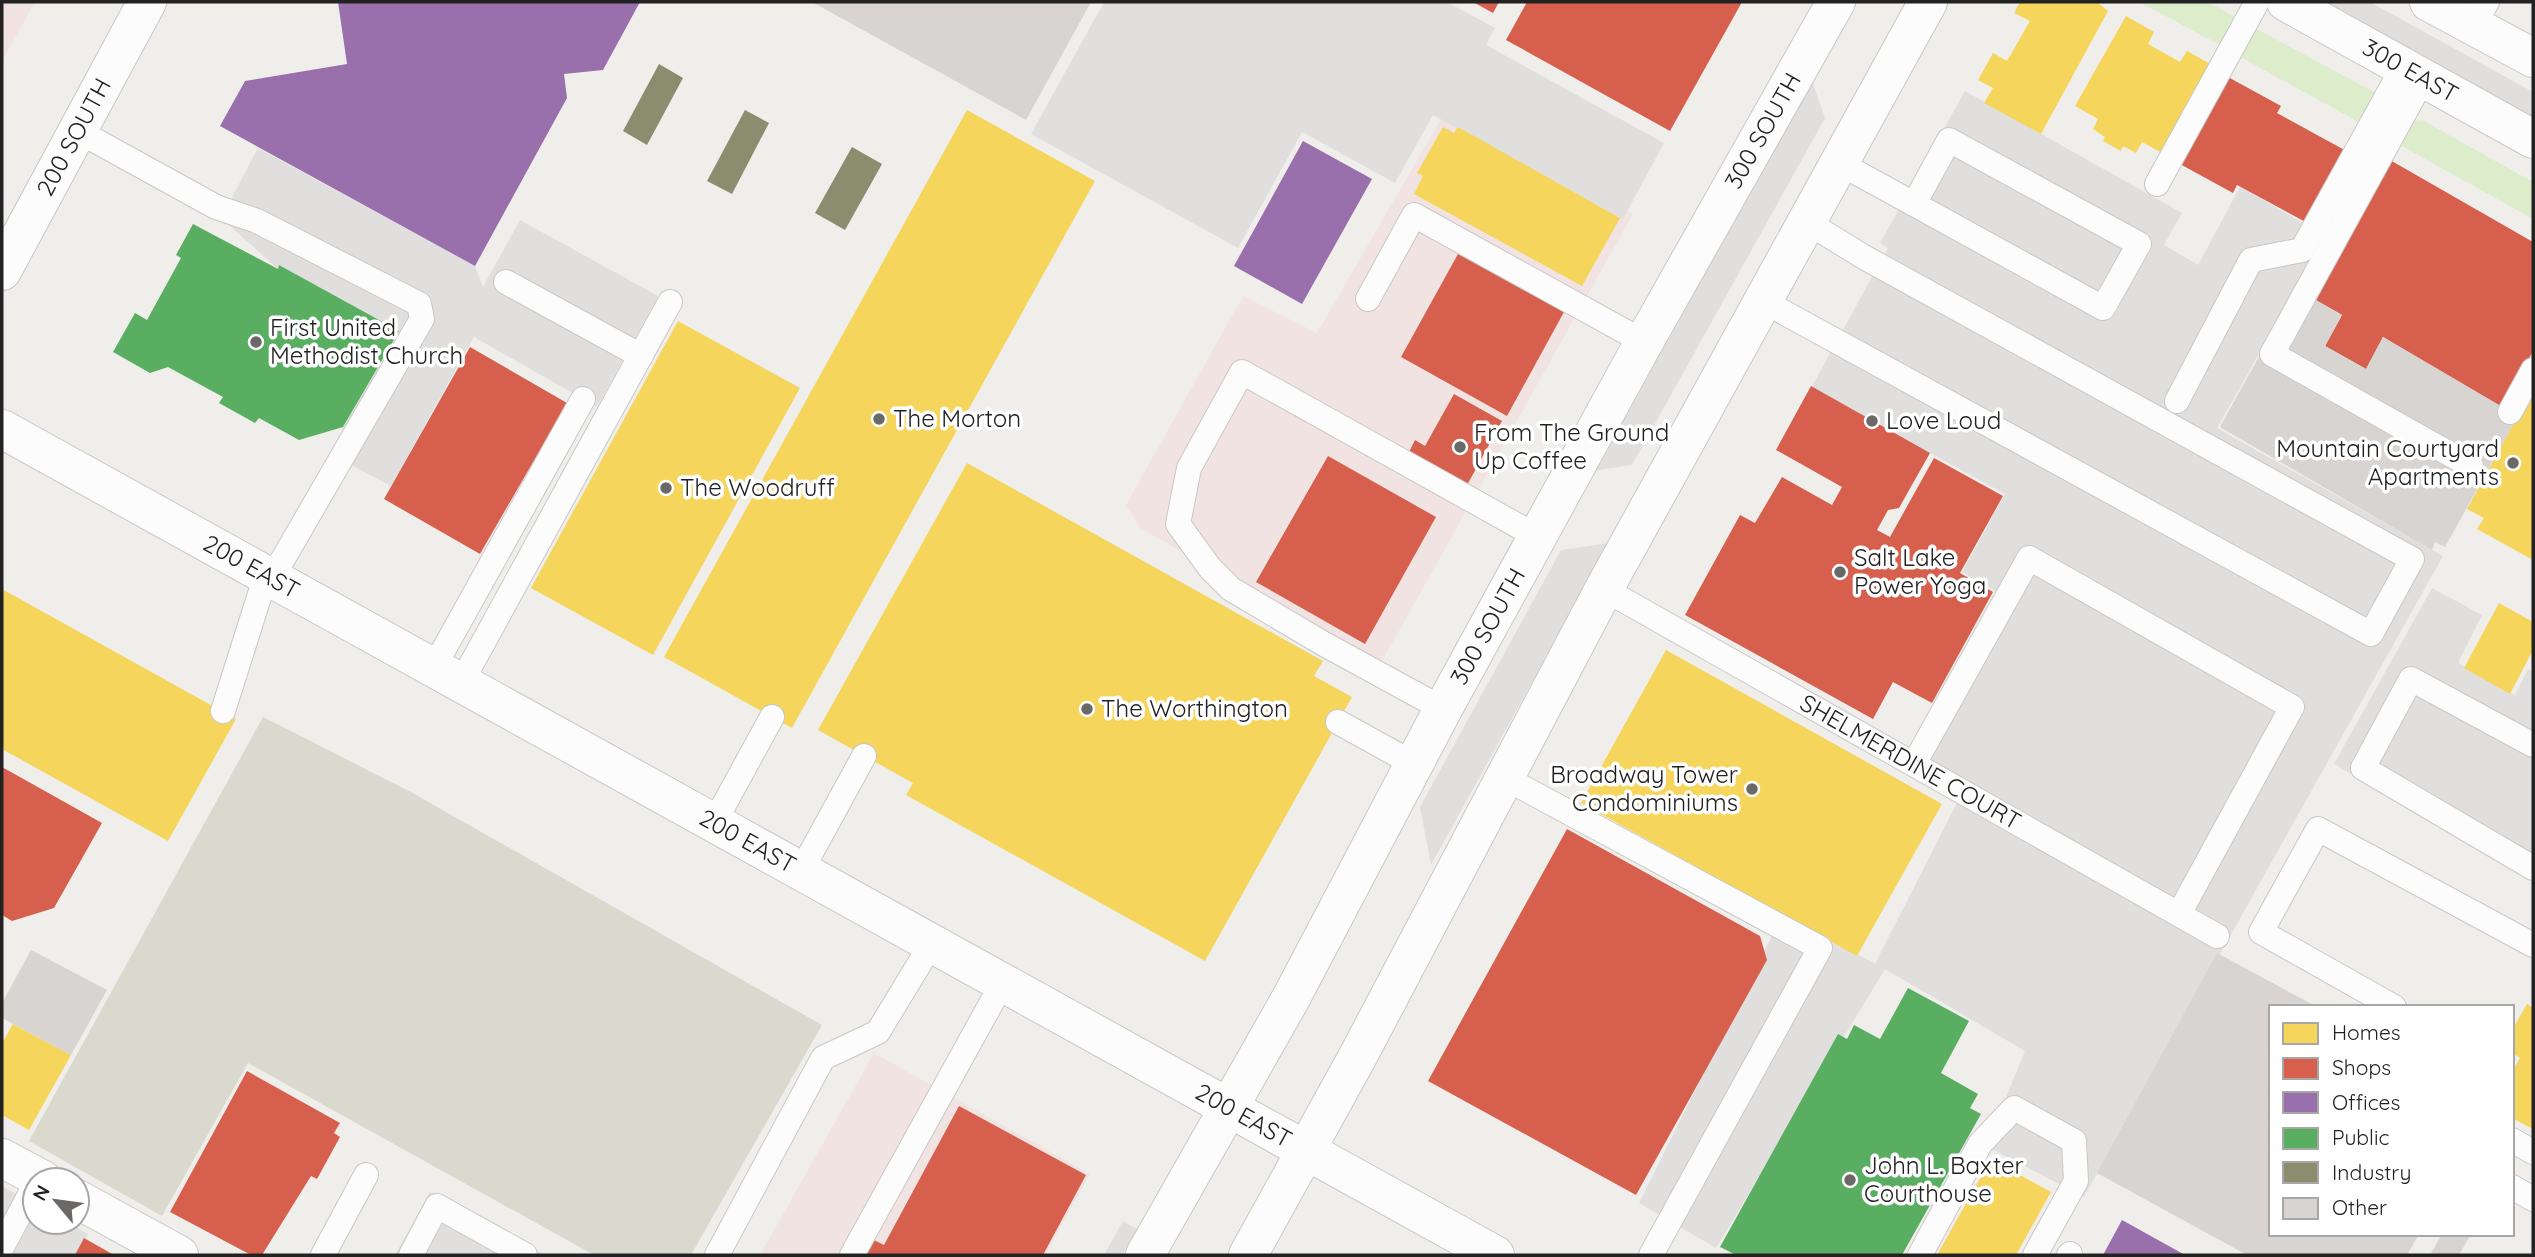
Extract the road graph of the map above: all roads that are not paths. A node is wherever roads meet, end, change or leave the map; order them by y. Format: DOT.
graph roads {
  1 [pos="147,2"];
  2 [pos="1836,2"];
  3 [pos="1928,2"];
  4 [pos="2258,2"];
  5 [pos="2286,2"];
  6 [pos="2429,2"];
  7 [pos="2480,14"];
  8 [pos="2533,58"];
  9 [pos="2413,73"];
  10 [pos="78,131"];
  11 [pos="2533,139"];
  12 [pos="1839,163"];
  13 [pos="2157,184"];
  14 [pos="1914,204"];
  15 [pos="1807,222"];
  16 [pos="2,271"];
  17 [pos="506,282"];
  18 [pos="1368,299"];
  19 [pos="1763,301"];
  20 [pos="670,302"];
  21 [pos="1644,342"];
  22 [pos="641,356"];
  23 [pos="2533,370"];
  24 [pos="583,399"];
  25 [pos="2177,401"];
  26 [pos="2510,412"];
  27 [pos="2,429"];
  28 [pos="2471,466"];
  29 [pos="1538,537"];
  30 [pos="269,577"];
  31 [pos="1604,589"];
  32 [pos="447,675"];
  33 [pos="1443,709"];
  34 [pos="223,711"];
  35 [pos="772,717"];
  36 [pos="1338,722"];
  37 [pos="2533,745"];
  38 [pos="863,756"];
  39 [pos="1414,764"];
  40 [pos="1913,764"];
  41 [pos="1505,778"];
  42 [pos="714,823"];
  43 [pos="2533,868"];
  44 [pos="800,871"];
  45 [pos="2179,914"];
  46 [pos="2217,936"];
  47 [pos="932,943"];
  48 [pos="2533,945"];
  49 [pos="1003,982"];
  50 [pos="2390,1005"];
  51 [pos="1228,1107"];
  52 [pos="2514,1141"];
  53 [pos="1306,1151"];
  54 [pos="2533,1152"];
  55 [pos="2,1158"];
  56 [pos="21,1170"];
  57 [pos="366,1175"];
  58 [pos="2514,1188"];
  59 [pos="2533,1199"];
  60 [pos="91,1207"];
  61 [pos="21,1212"];
  62 [pos="2,1247"];
  63 [pos="179,1255"];
  64 [pos="323,1255"];
  65 [pos="411,1255"];
  66 [pos="525,1255"];
  67 [pos="717,1255"];
  68 [pos="852,1255"];
  69 [pos="1145,1255"];
  70 [pos="1248,1255"];
  71 [pos="1495,1255"];
  72 [pos="1651,1255"];
  73 [pos="1920,1255"];
  74 [pos="2035,1255"];
  1 -- 10 [label="street, 200 SOUTH"];
  2 -- 21 [label="street, 300 SOUTH"];
  3 -- 12 [label="street"];
  4 -- 13 [label="lane"];
  5 -- 9 [label="street, 300 EAST"];
  6 -- 7 [label="street"];
  7 -- 8 [label="street"];
  9 -- 11 [label="street, 300 EAST"];
  9 -- 25 [label="lane"];
  9 -- 28 [label="lane"];
  10 -- 16 [label="street, 200 SOUTH"];
  10 -- 30 [label="lane"];
  12 -- 14 [label="lane"];
  12 -- 15 [label="street"];
  14 -- 14 [label="lane"];
  15 -- 19 [label="street"];
  15 -- 19 [label="lane"];
  17 -- 22 [label="lane"];
  18 -- 21 [label="lane"];
  19 -- 31 [label="street"];
  20 -- 22 [label="lane"];
  21 -- 29 [label="street, 300 SOUTH"];
  22 -- 32 [label="lane"];
  23 -- 26 [label="lane"];
  24 -- 32 [label="lane"];
  27 -- 30 [label="street, 200 EAST"];
  29 -- 33 [label="street, 300 SOUTH"];
  29 -- 33 [label="lane"];
  30 -- 32 [label="street, 200 EAST"];
  30 -- 34 [label="lane"];
  31 -- 40 [label="lane, SHELMERDINE COURT"];
  31 -- 41 [label="street"];
  32 -- 42 [label="street, 200 EAST"];
  33 -- 39 [label="street, 300 SOUTH"];
  35 -- 42 [label="lane"];
  36 -- 39 [label="lane"];
  37 -- 43 [label="lane"];
  38 -- 44 [label="lane"];
  39 -- 51 [label="street, 300 SOUTH"];
  40 -- 45 [label="lane, SHELMERDINE COURT"];
  40 -- 45 [label="lane"];
  41 -- 53 [label="street"];
  41 -- 72 [label="lane"];
  42 -- 44 [label="street, 200 EAST"];
  44 -- 47 [label="street, 200 EAST"];
  45 -- 46 [label="lane, SHELMERDINE COURT"];
  47 -- 49 [label="street, 200 EAST"];
  47 -- 67 [label="lane"];
  48 -- 50 [label="lane"];
  49 -- 51 [label="street, 200 EAST"];
  49 -- 68 [label="lane"];
  51 -- 53 [label="street, 200 EAST"];
  51 -- 69 [label="street, 300 SOUTH"];
  52 -- 54 [label="lane"];
  53 -- 70 [label="street"];
  53 -- 71 [label="street, 200 EAST"];
  55 -- 56 [label="street"];
  57 -- 64 [label="lane"];
  58 -- 59 [label="lane"];
  60 -- 63 [label="street"];
  61 -- 62 [label="lane"];
  65 -- 66 [label="lane"];
  73 -- 74 [label="lane"];
}
